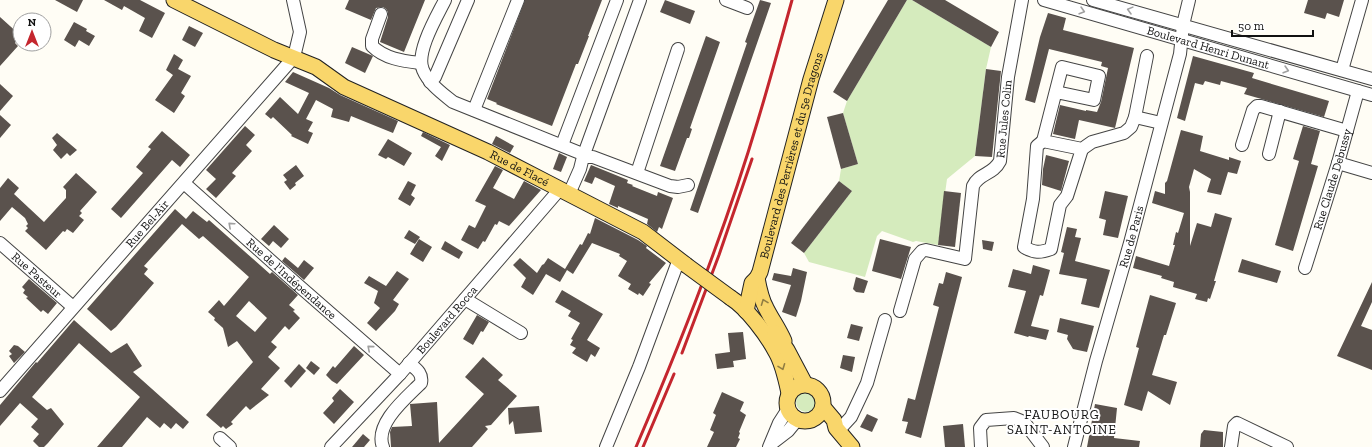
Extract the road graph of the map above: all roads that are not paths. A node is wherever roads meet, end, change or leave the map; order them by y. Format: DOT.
graph roads {
  1 [pos="174,0"];
  2 [pos="194,0"];
  3 [pos="445,0"];
  4 [pos="468,0"];
  5 [pos="518,0"];
  6 [pos="617,0"];
  7 [pos="640,0"];
  8 [pos="726,0"];
  9 [pos="836,0"];
  10 [pos="1022,0"];
  11 [pos="1044,0"];
  12 [pos="1093,0"];
  13 [pos="1189,0"];
  14 [pos="1362,0"];
  15 [pos="291,1"];
  16 [pos="747,8"];
  17 [pos="381,14"];
  18 [pos="1183,25"];
  19 [pos="1181,40"];
  20 [pos="678,49"];
  21 [pos="1147,56"];
  22 [pos="294,57"];
  23 [pos="420,63"];
  24 [pos="1342,70"];
  25 [pos="1372,79"];
  26 [pos="430,82"];
  27 [pos="1358,91"];
  28 [pos="1056,92"];
  29 [pos="1372,95"];
  30 [pos="474,110"];
  31 [pos="1280,111"];
  32 [pos="1134,117"];
  33 [pos="1161,123"];
  34 [pos="1347,131"];
  35 [pos="1043,142"];
  36 [pos="562,145"];
  37 [pos="1242,145"];
  38 [pos="1082,149"];
  39 [pos="1269,154"];
  40 [pos="583,157"];
  41 [pos="1338,163"];
  42 [pos="637,173"];
  43 [pos="1372,173"];
  44 [pos="184,183"];
  45 [pos="688,185"];
  46 [pos="564,192"];
  47 [pos="0,243"];
  48 [pos="683,262"];
  49 [pos="1305,268"];
  50 [pos="758,278"];
  51 [pos="465,299"];
  52 [pos="73,307"];
  53 [pos="747,308"];
  54 [pos="900,311"];
  55 [pos="885,320"];
  56 [pos="521,333"];
  57 [pos="787,350"];
  58 [pos="409,363"];
  59 [pos="400,374"];
  60 [pos="805,384"];
  61 [pos="0,391"];
  62 [pos="789,393"];
  63 [pos="823,407"];
  64 [pos="799,416"];
  65 [pos="838,429"];
  66 [pos="220,438"];
  67 [pos="770,446"];
  68 [pos="230,447"];
  69 [pos="330,447"];
  70 [pos="383,447"];
  71 [pos="606,447"];
  72 [pos="852,447"];
  73 [pos="981,447"];
  74 [pos="1042,447"];
  75 [pos="1074,447"];
  76 [pos="1231,447"];
  77 [pos="1287,447"];
  1 -- 22 [label="main road, Rue de Flacé"];
  2 -- 22 [label="main road, Rue de Flacé"];
  3 -- 23 [label="street"];
  4 -- 26 [label="street"];
  5 -- 30 [label="street"];
  6 -- 36 [label="street"];
  7 -- 40 [label="street, Boulevard Rocca"];
  8 -- 16 [label="street"];
  9 -- 50 [label="main road, Boulevard des Perrières et du 5e Dragons"];
  10 -- 54 [label="street, Rue Jules Colin"];
  11 -- 19 [label="street, Boulevard Henri Dunant, one-way"];
  18 -- 12 [label="street, Boulevard Henri Dunant, one-way"];
  13 -- 18 [label="street, Rue de Paris"];
  14 -- 24 [label="street"];
  15 -- 22 [label="street"];
  17 -- 23 [label="street"];
  18 -- 19 [label="street, Rue de Paris"];
  18 -- 24 [label="street, Boulevard Henri Dunant"];
  19 -- 27 [label="street, Boulevard Henri Dunant, one-way"];
  19 -- 33 [label="street, Rue de Paris"];
  20 -- 42 [label="street"];
  21 -- 32 [label="street"];
  22 -- 44 [label="street, Rue Bel-Air"];
  22 -- 46 [label="main road, Rue de Flacé"];
  23 -- 26 [label="street"];
  24 -- 25 [label="street, Boulevard Henri Dunant"];
  26 -- 30 [label="street"];
  27 -- 29 [label="street, Boulevard Henri Dunant"];
  27 -- 34 [label="street, Rue Claude Debussy"];
  28 -- 35 [label="street"];
  30 -- 36 [label="street"];
  31 -- 34 [label="street"];
  31 -- 37 [label="street"];
  31 -- 39 [label="street"];
  32 -- 33 [label="street"];
  32 -- 38 [label="street"];
  33 -- 75 [label="street, Rue de Paris"];
  34 -- 41 [label="street, Rue Claude Debussy"];
  35 -- 38 [label="street"];
  35 -- 38 [label="street"];
  36 -- 40 [label="street"];
  40 -- 42 [label="street"];
  40 -- 46 [label="street, Boulevard Rocca"];
  41 -- 43 [label="street"];
  41 -- 49 [label="street, Rue Claude Debussy"];
  42 -- 45 [label="street"];
  44 -- 52 [label="street, Rue Bel-Air"];
  59 -- 44 [label="street, Rue de l'Indépendance, one-way"];
  46 -- 48 [label="main road, Rue de Flacé"];
  46 -- 51 [label="street, Boulevard Rocca"];
  47 -- 52 [label="street, Rue Pasteur"];
  48 -- 53 [label="main road, Rue de Flacé, bridge"];
  48 -- 71 [label="street"];
  50 -- 53 [label="main road, Boulevard des Perrières et du 5e Dragons"];
  57 -- 50 [label="main road, Rue de Flacé, one-way"];
  51 -- 56 [label="street"];
  51 -- 58 [label="street, Boulevard Rocca"];
  52 -- 61 [label="street, Rue Bel-Air"];
  53 -- 57 [label="main road, Rue de Flacé"];
  53 -- 62 [label="main road, Rue de Flacé, one-way"];
  55 -- 65 [label="street"];
  57 -- 60 [label="main road, Rue de Flacé"];
  58 -- 59 [label="street, Boulevard Rocca"];
  58 -- 70 [label="street"];
  59 -- 69 [label="street, Boulevard Rocca"];
  60 -- 62 [label="main road"];
  60 -- 63 [label="main road"];
  62 -- 64 [label="main road, Rue de Flacé"];
  63 -- 64 [label="main road"];
  63 -- 65 [label="main road"];
  64 -- 65 [label="main road"];
  64 -- 67 [label="street"];
  65 -- 72 [label="main road"];
  66 -- 68 [label="street"];
  73 -- 74 [label="street"];
  76 -- 77 [label="street"];
}
